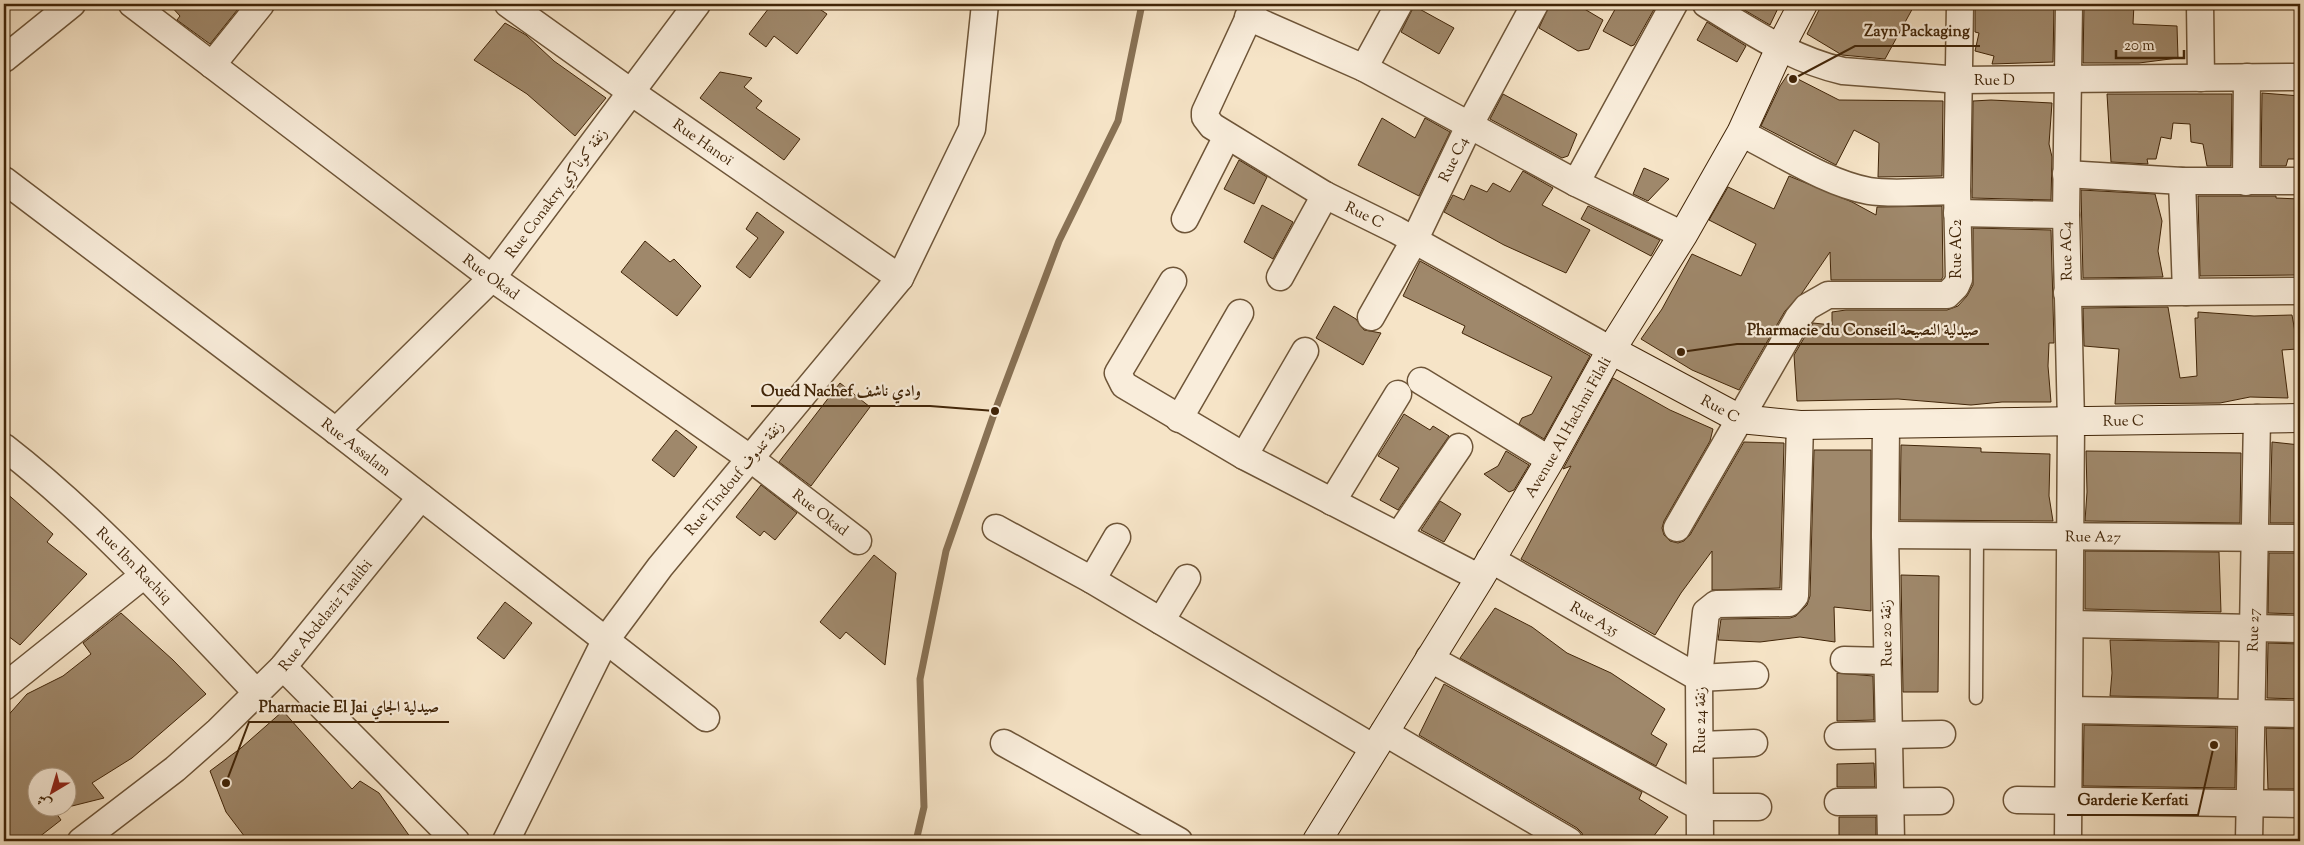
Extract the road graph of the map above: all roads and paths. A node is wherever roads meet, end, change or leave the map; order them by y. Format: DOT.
graph roads {
  1 [pos="72,4"];
  2 [pos="132,4"];
  3 [pos="261,4"];
  4 [pos="508,4"];
  5 [pos="698,4"];
  6 [pos="985,4"];
  7 [pos="1399,4"];
  8 [pos="1535,4"];
  9 [pos="1674,4"];
  10 [pos="1706,4"];
  11 [pos="1803,4"];
  12 [pos="1960,4"];
  13 [pos="2069,4"];
  14 [pos="2200,4"];
  15 [pos="1252,10"];
  16 [pos="1780,48"];
  17 [pos="4,58"];
  18 [pos="212,65"];
  19 [pos="1364,68"];
  20 [pos="2248,77"];
  21 [pos="2300,77"];
  22 [pos="2201,78"];
  23 [pos="1960,80"];
  24 [pos="2068,80"];
  25 [pos="631,92"];
  26 [pos="1469,126"];
  27 [pos="1220,131"];
  28 [pos="1741,133"];
  29 [pos="2066,174"];
  30 [pos="4,180"];
  31 [pos="2182,181"];
  32 [pos="2300,181"];
  33 [pos="2246,182"];
  34 [pos="1576,183"];
  35 [pos="1325,195"];
  36 [pos="1957,202"];
  37 [pos="2066,215"];
  38 [pos="1185,219"];
  39 [pos="1683,235"];
  40 [pos="1414,242"];
  41 [pos="1280,277"];
  42 [pos="492,278"];
  43 [pos="900,278"];
  44 [pos="1173,281"];
  45 [pos="2300,291"];
  46 [pos="2186,292"];
  47 [pos="2067,293"];
  48 [pos="1240,313"];
  49 [pos="1371,316"];
  50 [pos="1612,350"];
  51 [pos="1305,351"];
  52 [pos="1421,381"];
  53 [pos="1398,394"];
  54 [pos="2257,418"];
  55 [pos="2300,418"];
  56 [pos="1179,419"];
  57 [pos="1740,419"];
  58 [pos="2071,422"];
  59 [pos="1800,425"];
  60 [pos="1886,425"];
  61 [pos="336,431"];
  62 [pos="4,447"];
  63 [pos="1458,447"];
  64 [pos="1244,456"];
  65 [pos="751,458"];
  66 [pos="1550,460"];
  67 [pos="421,497"];
  68 [pos="1332,502"];
  69 [pos="996,528"];
  70 [pos="1677,528"];
  71 [pos="1399,535"];
  72 [pos="1884,535"];
  73 [pos="1117,537"];
  74 [pos="1977,537"];
  75 [pos="2254,537"];
  76 [pos="2071,538"];
  77 [pos="2300,538"];
  78 [pos="858,541"];
  79 [pos="1485,568"];
  80 [pos="144,575"];
  81 [pos="1187,578"];
  82 [pos="1092,580"];
  83 [pos="1161,621"];
  84 [pos="2071,624"];
  85 [pos="2252,628"];
  86 [pos="2300,629"];
  87 [pos="605,640"];
  88 [pos="1430,658"];
  89 [pos="1844,660"];
  90 [pos="1887,661"];
  91 [pos="283,667"];
  92 [pos="1755,675"];
  93 [pos="8,677"];
  94 [pos="1700,678"];
  95 [pos="256,692"];
  96 [pos="1976,698"];
  97 [pos="2070,710"];
  98 [pos="2250,714"];
  99 [pos="2300,714"];
  100 [pos="706,718"];
  101 [pos="1942,734"];
  102 [pos="1888,735"];
  103 [pos="1838,736"];
  104 [pos="1379,740"];
  105 [pos="1004,743"];
  106 [pos="1754,743"];
  107 [pos="1700,745"];
  108 [pos="2017,800"];
  109 [pos="2068,800"];
  110 [pos="1940,801"];
  111 [pos="1838,802"];
  112 [pos="1890,802"];
  113 [pos="2249,804"];
  114 [pos="2300,804"];
  115 [pos="1700,807"];
  116 [pos="1758,807"];
  117 [pos="82,841"];
  118 [pos="456,841"];
  119 [pos="506,841"];
  120 [pos="1178,841"];
  121 [pos="1317,841"];
  122 [pos="1569,841"];
  123 [pos="1700,841"];
  124 [pos="1891,841"];
  125 [pos="2068,841"];
  126 [pos="2249,841"];
  1 -- 17 [label="street"];
  2 -- 18 [label="street, Rue Okad"];
  3 -- 18 [label="street"];
  4 -- 25 [label="street, Rue Hanoï"];
  5 -- 25 [label="street, Rue Conakry زنقة كوناكري"];
  6 -- 43 [label="street, Rue Tindouf زنقة تندوف"];
  7 -- 19 [label="street"];
  8 -- 26 [label="street, Rue C4"];
  9 -- 34 [label="street"];
  10 -- 16 [label="street, Rue D"];
  11 -- 16 [label="street, Avenue Al Hachmi Filali"];
  12 -- 23 [label="street, Rue AC2"];
  13 -- 24 [label="street, Rue AC4"];
  14 -- 22 [label="street"];
  15 -- 19 [label="street"];
  15 -- 27 [label="street"];
  16 -- 23 [label="street, Rue D"];
  16 -- 28 [label="street, Avenue Al Hachmi Filali"];
  18 -- 42 [label="street, Rue Okad"];
  19 -- 26 [label="street"];
  20 -- 21 [label="street, Rue D"];
  20 -- 22 [label="street, Rue D"];
  20 -- 33 [label="street"];
  22 -- 24 [label="street, Rue D"];
  23 -- 24 [label="street, Rue D"];
  23 -- 36 [label="street, Rue AC2"];
  24 -- 29 [label="street, Rue AC4"];
  25 -- 42 [label="street, Rue Conakry زنقة كوناكري"];
  25 -- 43 [label="street, Rue Hanoï"];
  26 -- 34 [label="street"];
  26 -- 40 [label="street, Rue C4"];
  27 -- 35 [label="street, Rue C"];
  27 -- 38 [label="street"];
  28 -- 36 [label="street"];
  28 -- 39 [label="street, Avenue Al Hachmi Filali"];
  29 -- 31 [label="street"];
  29 -- 37 [label="street, Rue AC4"];
  30 -- 61 [label="street, Rue Assalam"];
  31 -- 33 [label="street"];
  31 -- 46 [label="street"];
  32 -- 33 [label="street"];
  34 -- 39 [label="street"];
  35 -- 40 [label="street, Rue C"];
  35 -- 41 [label="street"];
  36 -- 37 [label="street"];
  36 -- 57 [label="street, Rue AC2"];
  37 -- 47 [label="street, Rue AC4"];
  39 -- 50 [label="street, Avenue Al Hachmi Filali"];
  40 -- 49 [label="street, Rue C4"];
  40 -- 50 [label="street, Rue C"];
  42 -- 61 [label="street, Rue Conakry زنقة كوناكري"];
  42 -- 65 [label="street, Rue Okad"];
  43 -- 65 [label="street, Rue Tindouf زنقة تندوف"];
  44 -- 56 [label="street, Rue A35"];
  45 -- 46 [label="street"];
  46 -- 47 [label="street"];
  47 -- 58 [label="street, Rue AC4"];
  48 -- 56 [label="street"];
  50 -- 57 [label="street, Rue C"];
  50 -- 66 [label="street, Avenue Al Hachmi Filali"];
  51 -- 64 [label="street"];
  52 -- 66 [label="street"];
  53 -- 68 [label="street"];
  54 -- 55 [label="street, Rue C"];
  54 -- 58 [label="street, Rue C"];
  54 -- 75 [label="street, Rue 27"];
  56 -- 64 [label="street, Rue A35"];
  57 -- 59 [label="street, Rue C"];
  57 -- 70 [label="street"];
  58 -- 60 [label="street, Rue C"];
  58 -- 76 [label="street, Rue AC4"];
  59 -- 60 [label="street, Rue C"];
  59 -- 94 [label="street, Rue 24 زنقة"];
  60 -- 72 [label="street, Rue 20 زنقة"];
  61 -- 67 [label="street, Rue Assalam"];
  62 -- 80 [label="street, Rue Ibn Rachiq"];
  63 -- 71 [label="street"];
  64 -- 68 [label="street, Rue A35"];
  65 -- 78 [label="street, Rue Okad"];
  65 -- 87 [label="street, Rue Tindouf زنقة تندوف"];
  66 -- 79 [label="street, Avenue Al Hachmi Filali"];
  67 -- 87 [label="street, Rue Assalam"];
  67 -- 91 [label="street, Rue Abdelaziz Taalibi"];
  68 -- 71 [label="street, Rue A35"];
  69 -- 82 [label="street"];
  71 -- 79 [label="street, Rue A35"];
  72 -- 74 [label="street, Rue A27"];
  72 -- 90 [label="street, Rue 20 زنقة"];
  73 -- 82 [label="street"];
  74 -- 76 [label="street, Rue A27"];
  74 -- 96 [label="lane"];
  75 -- 76 [label="street, Rue A27"];
  75 -- 77 [label="street, Rue A27"];
  75 -- 85 [label="street, Rue 27"];
  76 -- 84 [label="street, Rue AC4"];
  79 -- 88 [label="street, Avenue Al Hachmi Filali"];
  79 -- 94 [label="street, Rue A35"];
  80 -- 93 [label="street"];
  80 -- 95 [label="street, Rue Ibn Rachiq"];
  81 -- 83 [label="street"];
  82 -- 83 [label="street"];
  83 -- 104 [label="street"];
  84 -- 85 [label="street"];
  84 -- 97 [label="street, Rue AC4"];
  85 -- 86 [label="street"];
  85 -- 98 [label="street, Rue 27"];
  87 -- 100 [label="street, Rue Assalam"];
  87 -- 119 [label="street, Rue Tindouf زنقة تندوف"];
  88 -- 104 [label="street, Avenue Al Hachmi Filali"];
  88 -- 115 [label="street"];
  89 -- 90 [label="street"];
  90 -- 102 [label="street, Rue 20 زنقة"];
  91 -- 95 [label="street, Rue Abdelaziz Taalibi"];
  91 -- 118 [label="street"];
  92 -- 94 [label="street"];
  94 -- 107 [label="street, Rue 24 زنقة"];
  95 -- 117 [label="street, Rue Abdelaziz Taalibi"];
  97 -- 98 [label="street"];
  97 -- 109 [label="street, Rue AC4"];
  98 -- 99 [label="street"];
  98 -- 113 [label="street, Rue 27"];
  101 -- 102 [label="street"];
  102 -- 103 [label="street"];
  102 -- 112 [label="street, Rue 20 زنقة"];
  104 -- 121 [label="street, Avenue Al Hachmi Filali"];
  104 -- 122 [label="street"];
  105 -- 120 [label="street"];
  106 -- 107 [label="street"];
  107 -- 115 [label="street, Rue 24 زنقة"];
  108 -- 109 [label="street"];
  109 -- 113 [label="street"];
  109 -- 125 [label="street, Rue AC4"];
  110 -- 112 [label="street"];
  111 -- 112 [label="street"];
  112 -- 124 [label="street, Rue 20 زنقة"];
  113 -- 114 [label="street"];
  113 -- 126 [label="street, Rue 27"];
  115 -- 116 [label="street"];
  115 -- 123 [label="street, Rue 24 زنقة"];
}
